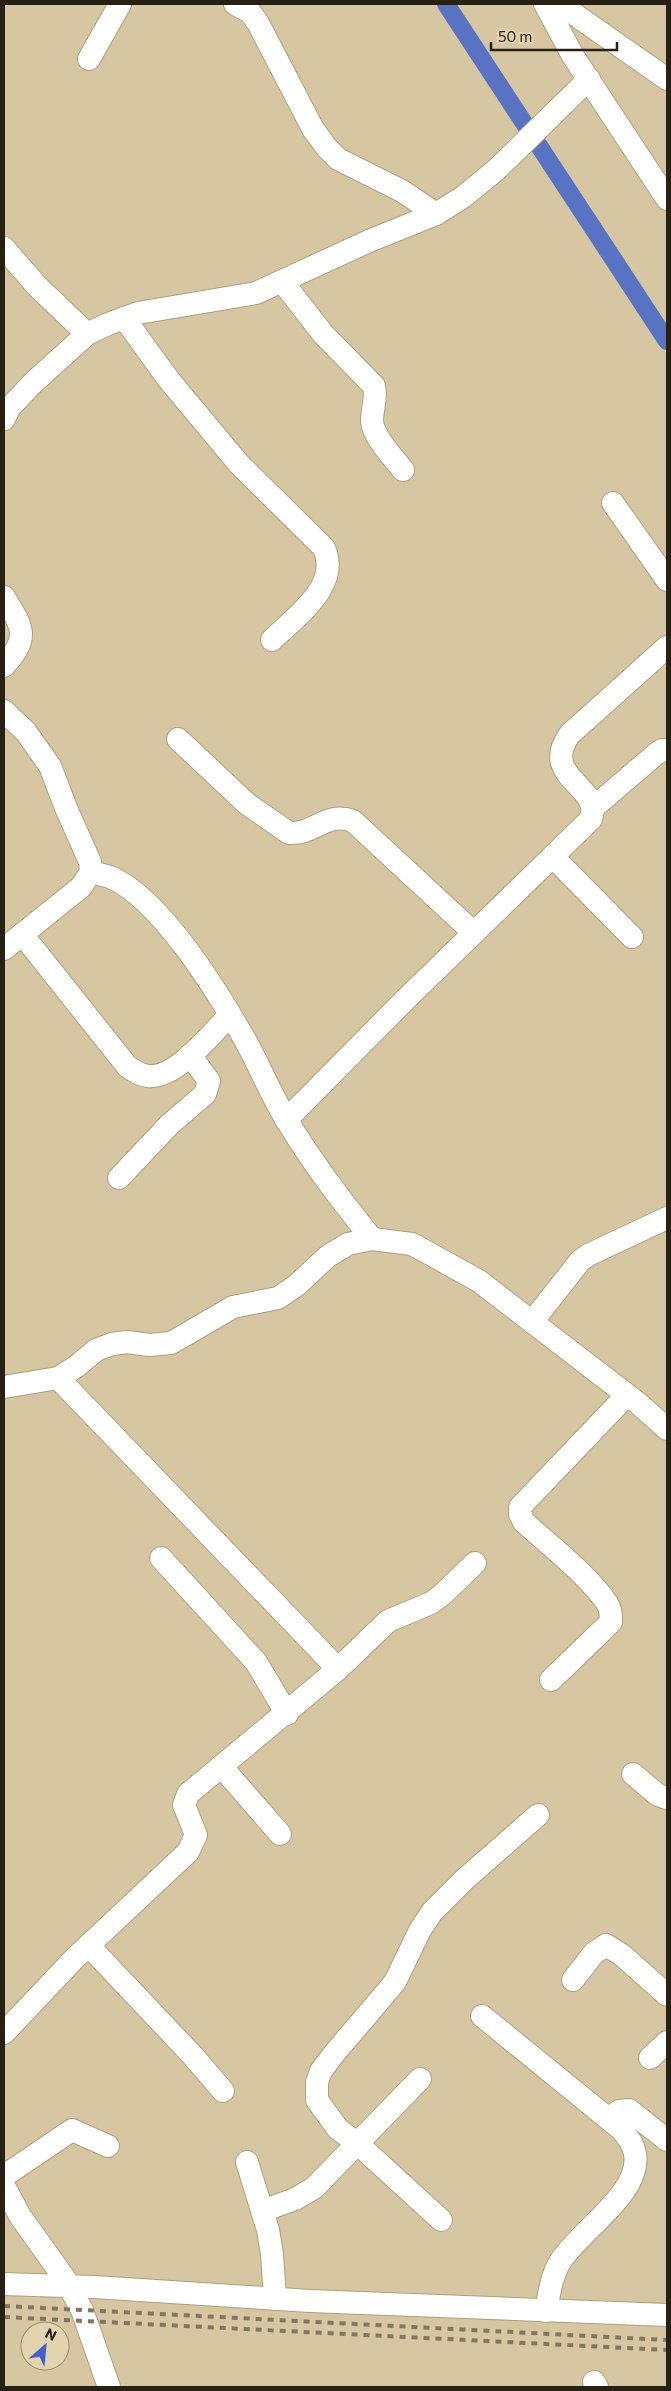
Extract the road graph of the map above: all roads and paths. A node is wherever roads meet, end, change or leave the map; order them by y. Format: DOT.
graph roads {
  1 [pos="120,4"];
  2 [pos="235,4"];
  3 [pos="557,8"];
  4 [pos="89,59"];
  5 [pos="589,79"];
  6 [pos="667,79"];
  7 [pos="667,199"];
  8 [pos="436,214"];
  9 [pos="4,248"];
  10 [pos="282,281"];
  11 [pos="124,318"];
  12 [pos="88,334"];
  13 [pos="4,419"];
  14 [pos="403,470"];
  15 [pos="613,502"];
  16 [pos="667,580"];
  17 [pos="4,598"];
  18 [pos="272,640"];
  19 [pos="667,647"];
  20 [pos="4,666"];
  21 [pos="4,711"];
  22 [pos="178,739"];
  23 [pos="667,750"];
  24 [pos="593,808"];
  25 [pos="553,857"];
  26 [pos="91,872"];
  27 [pos="474,933"];
  28 [pos="22,934"];
  29 [pos="632,937"];
  30 [pos="4,949"];
  31 [pos="229,1016"];
  32 [pos="190,1055"];
  33 [pos="286,1120"];
  34 [pos="119,1178"];
  35 [pos="667,1218"];
  36 [pos="372,1239"];
  37 [pos="532,1322"];
  38 [pos="58,1378"];
  39 [pos="4,1387"];
  40 [pos="627,1395"];
  41 [pos="667,1429"];
  42 [pos="161,1558"];
  43 [pos="475,1563"];
  44 [pos="338,1669"];
  45 [pos="551,1680"];
  46 [pos="287,1714"];
  47 [pos="221,1766"];
  48 [pos="633,1774"];
  49 [pos="667,1798"];
  50 [pos="538,1814"];
  51 [pos="280,1834"];
  52 [pos="89,1946"];
  53 [pos="573,1980"];
  54 [pos="667,1995"];
  55 [pos="482,2016"];
  56 [pos="4,2034"];
  57 [pos="667,2042"];
  58 [pos="650,2058"];
  59 [pos="420,2078"];
  60 [pos="223,2091"];
  61 [pos="608,2118"];
  62 [pos="667,2140"];
  63 [pos="358,2144"];
  64 [pos="108,2146"];
  65 [pos="247,2162"];
  66 [pos="4,2176"];
  67 [pos="4,2186"];
  68 [pos="262,2211"];
  69 [pos="441,2220"];
  70 [pos="4,2284"];
  71 [pos="69,2287"];
  72 [pos="275,2299"];
  73 [pos="546,2311"];
  74 [pos="667,2315"];
  75 [pos="102,2384"];
  1 -- 4 [label="street"];
  2 -- 8 [label="street"];
  3 -- 5 [label="street"];
  3 -- 6 [label="street"];
  5 -- 7 [label="street"];
  5 -- 8 [label="street"];
  8 -- 10 [label="street"];
  9 -- 12 [label="street"];
  10 -- 11 [label="street"];
  10 -- 14 [label="street"];
  11 -- 12 [label="street"];
  11 -- 18 [label="street"];
  12 -- 13 [label="street"];
  15 -- 16 [label="street"];
  17 -- 20 [label="street"];
  19 -- 24 [label="street"];
  21 -- 26 [label="street"];
  22 -- 27 [label="street"];
  23 -- 24 [label="street"];
  24 -- 25 [label="street"];
  25 -- 27 [label="street"];
  25 -- 29 [label="street"];
  26 -- 28 [label="street"];
  26 -- 31 [label="street"];
  27 -- 33 [label="street"];
  28 -- 30 [label="street"];
  28 -- 32 [label="street"];
  31 -- 32 [label="street"];
  31 -- 33 [label="street"];
  32 -- 34 [label="street"];
  33 -- 36 [label="street"];
  35 -- 37 [label="street"];
  36 -- 37 [label="street"];
  36 -- 38 [label="street"];
  37 -- 40 [label="street"];
  38 -- 39 [label="street"];
  38 -- 44 [label="street"];
  40 -- 41 [label="street"];
  40 -- 45 [label="street"];
  42 -- 46 [label="street"];
  43 -- 44 [label="street"];
  44 -- 46 [label="street"];
  46 -- 47 [label="street"];
  47 -- 51 [label="street"];
  47 -- 52 [label="street"];
  48 -- 49 [label="street"];
  50 -- 63 [label="street"];
  52 -- 56 [label="street"];
  52 -- 60 [label="street"];
  53 -- 54 [label="street"];
  55 -- 61 [label="street"];
  57 -- 58 [label="street"];
  59 -- 63 [label="street"];
  61 -- 62 [label="street"];
  61 -- 73 [label="street"];
  63 -- 68 [label="street"];
  63 -- 69 [label="street"];
  64 -- 66 [label="street"];
  65 -- 68 [label="street"];
  67 -- 71 [label="street"];
  68 -- 72 [label="street"];
  70 -- 71 [label="street"];
  71 -- 72 [label="street"];
  71 -- 75 [label="street"];
  72 -- 73 [label="street"];
  73 -- 74 [label="street"];
}
